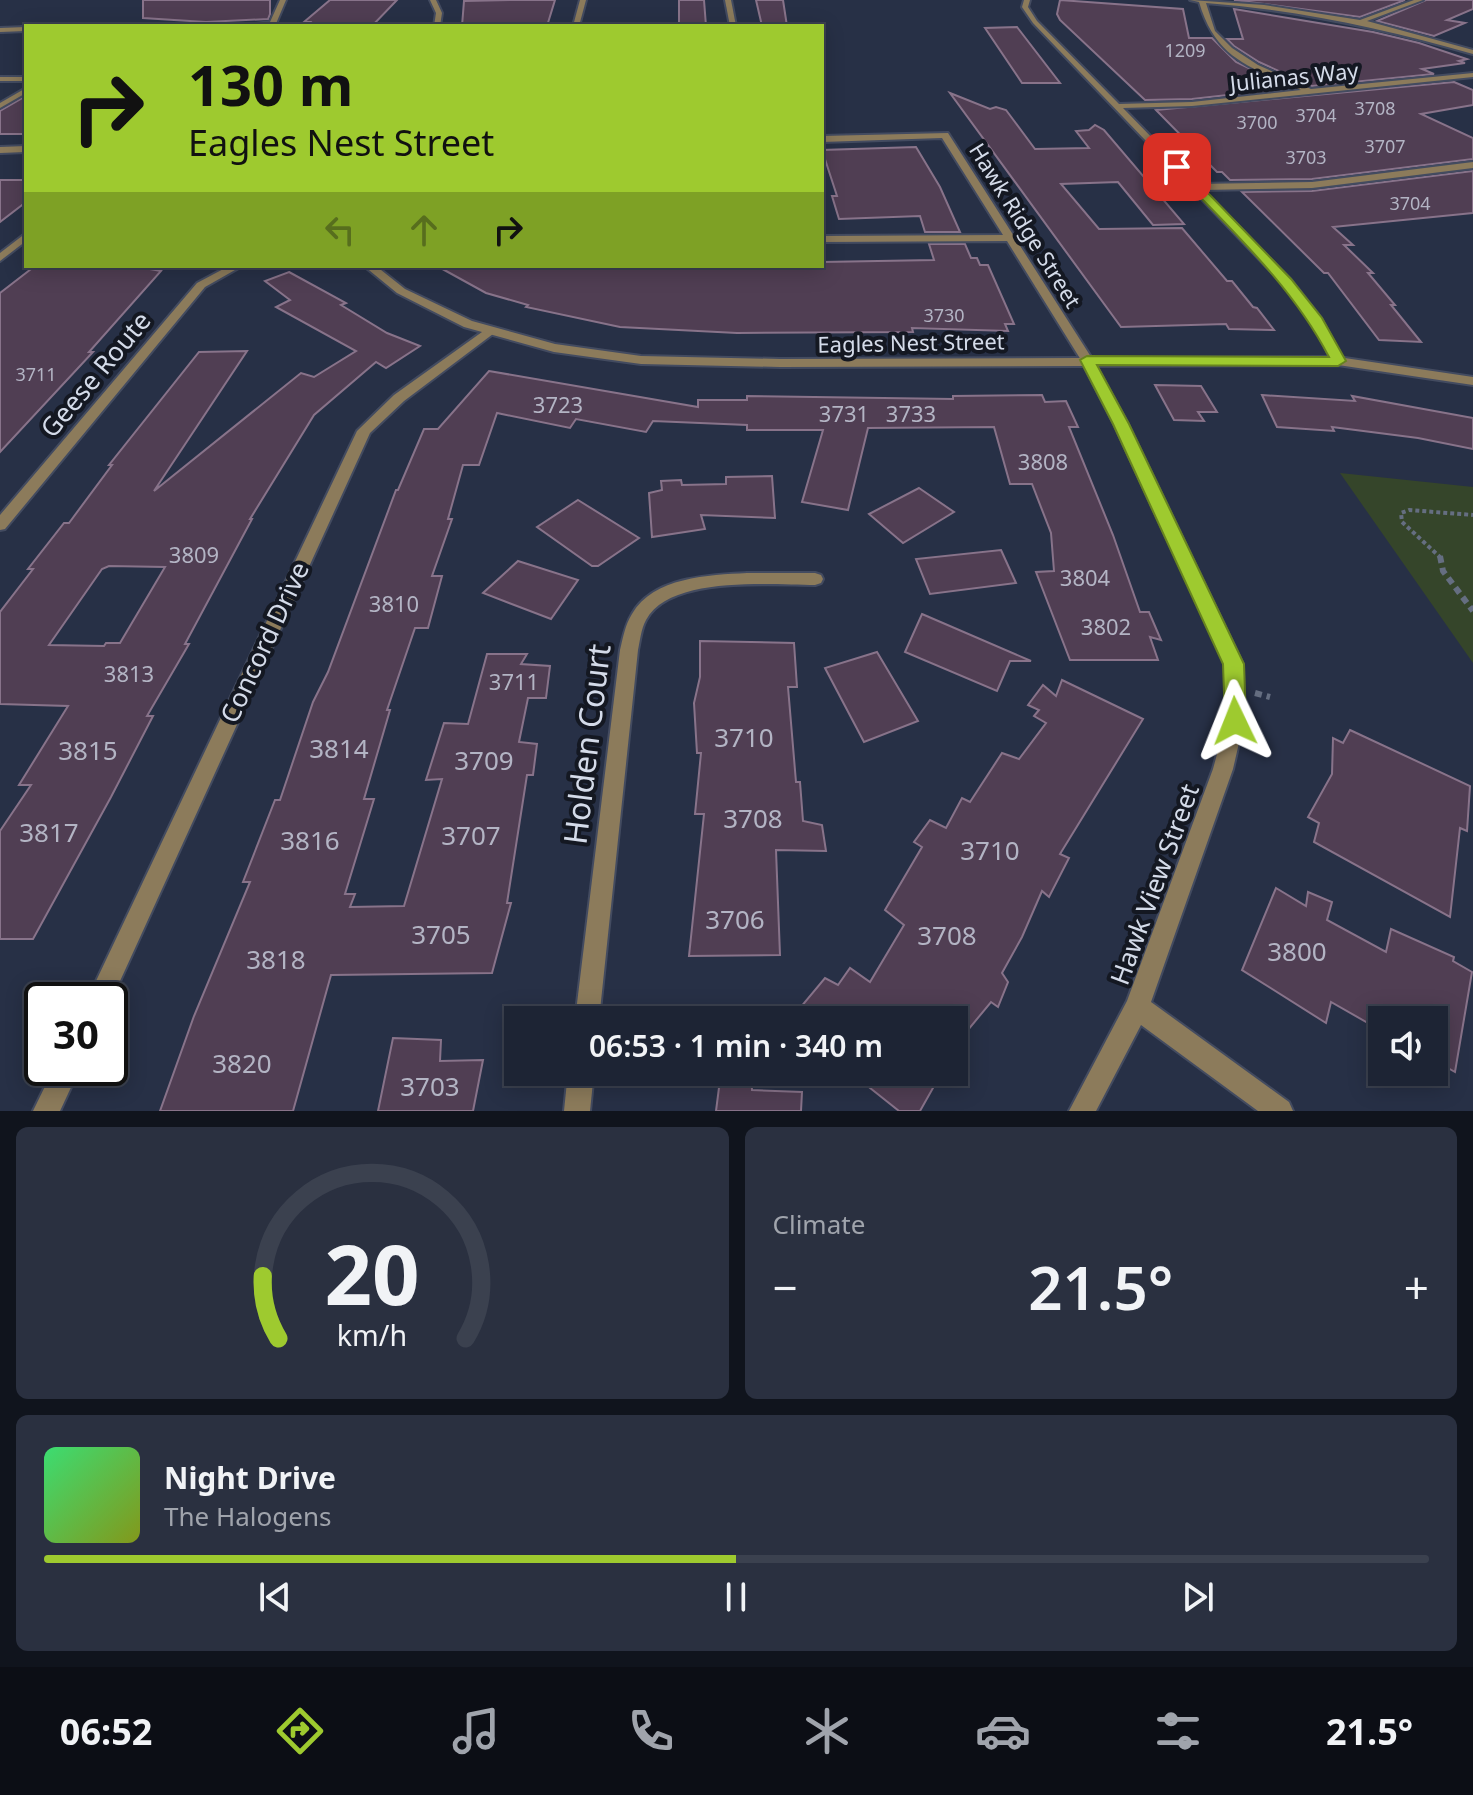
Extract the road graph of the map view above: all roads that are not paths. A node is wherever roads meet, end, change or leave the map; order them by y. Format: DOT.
graph roads {
  1 [pos="283,0"];
  2 [pos="433,0"];
  3 [pos="583,0"];
  4 [pos="728,0"];
  5 [pos="1027,0"];
  6 [pos="1193,0"];
  7 [pos="1420,0"];
  8 [pos="1202,1"];
  9 [pos="1360,22"];
  10 [pos="272,24"];
  11 [pos="437,24"];
  12 [pos="577,24"];
  13 [pos="733,24"];
  14 [pos="24,29"];
  15 [pos="0,30"];
  16 [pos="1473,52"];
  17 [pos="1473,75"];
  18 [pos="0,79"];
  19 [pos="24,79"];
  20 [pos="24,91"];
  21 [pos="1309,92"];
  22 [pos="0,106"];
  23 [pos="1118,106"];
  24 [pos="824,139"];
  25 [pos="24,149"];
  26 [pos="0,150"];
  27 [pos="1473,165"];
  28 [pos="1196,187"];
  29 [pos="24,238"];
  30 [pos="1011,238"];
  31 [pos="824,239"];
  32 [pos="0,258"];
  33 [pos="233,268"];
  34 [pos="372,268"];
  35 [pos="489,331"];
  36 [pos="1087,360"];
  37 [pos="1338,361"];
  38 [pos="1473,381"];
  39 [pos="0,525"];
  40 [pos="815,579"];
  41 [pos="107,982"];
  42 [pos="589,1006"];
  43 [pos="1137,1007"];
  44 [pos="58,1086"];
  45 [pos="580,1086"];
  46 [pos="46,1111"];
  47 [pos="577,1111"];
  48 [pos="1082,1111"];
  49 [pos="1280,1111"];
  1 -- 10 [label="street"];
  2 -- 11 [label="street"];
  3 -- 12 [label="street"];
  4 -- 13 [label="street"];
  5 -- 23 [label="street"];
  6 -- 8 [label="street"];
  7 -- 9 [label="street"];
  8 -- 9 [label="street"];
  8 -- 21 [label="street"];
  9 -- 16 [label="street"];
  14 -- 15 [label="street"];
  17 -- 21 [label="street, Julianas Way"];
  18 -- 19 [label="street"];
  20 -- 22 [label="street"];
  21 -- 23 [label="street, Julianas Way"];
  23 -- 28 [label="street"];
  24 -- 30 [label="street, Hawk Ridge Street"];
  25 -- 26 [label="street"];
  27 -- 28 [label="street"];
  28 -- 37 [label="street"];
  29 -- 32 [label="street"];
  30 -- 31 [label="street"];
  30 -- 36 [label="street, Hawk Ridge Street"];
  33 -- 39 [label="street, Geese Route"];
  34 -- 35 [label="street, Eagles Nest Street"];
  35 -- 36 [label="street, Eagles Nest Street"];
  35 -- 41 [label="street, Concord Drive"];
  36 -- 37 [label="street, Eagles Nest Street"];
  36 -- 43 [label="street, Hawk View Street"];
  37 -- 38 [label="street, Eagles Nest Street"];
  40 -- 42 [label="street, Holden Court"];
  43 -- 48 [label="street, Hawk View Street"];
  43 -- 49 [label="street"];
  44 -- 46 [label="street"];
  45 -- 47 [label="street"];
}
